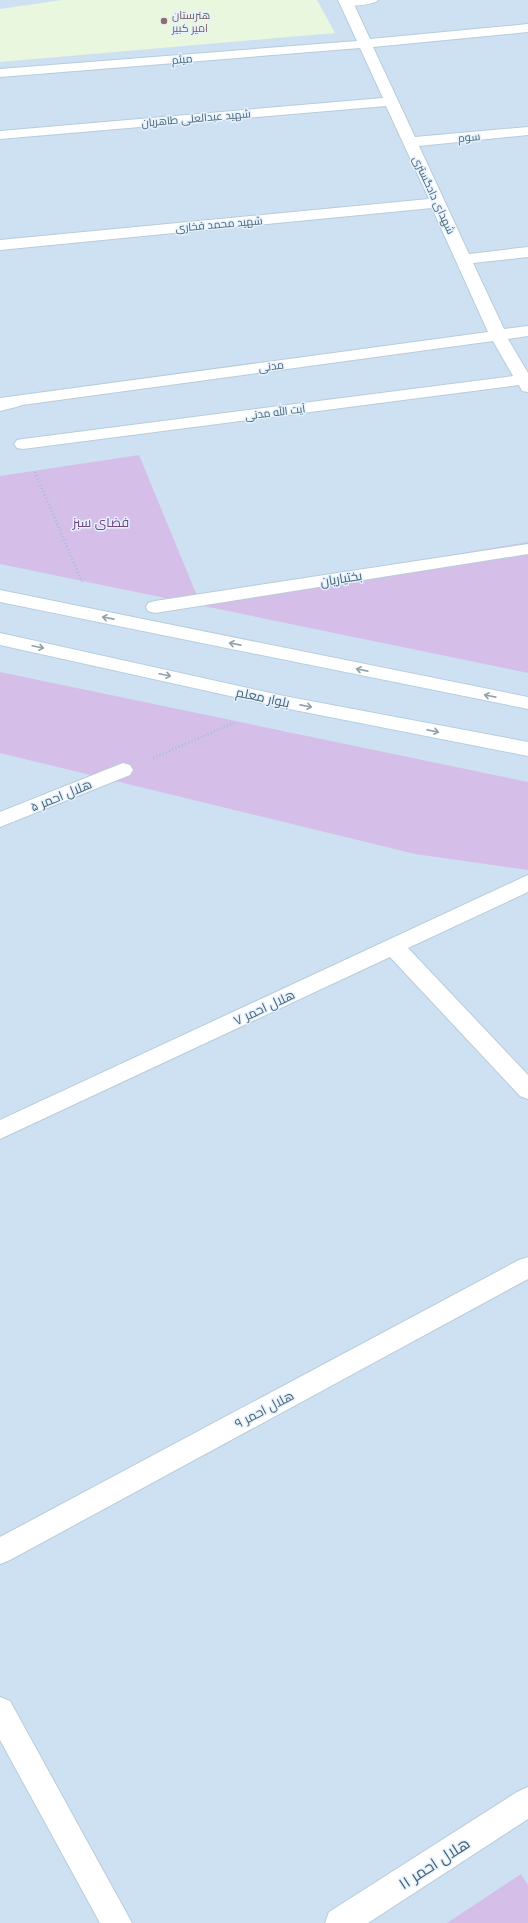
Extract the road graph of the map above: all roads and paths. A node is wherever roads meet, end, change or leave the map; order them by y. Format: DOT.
graph roads {
  1 [pos="373,0"];
  2 [pos="345,2"];
  3 [pos="528,28"];
  4 [pos="365,44"];
  5 [pos="0,73"];
  6 [pos="391,101"];
  7 [pos="528,131"];
  8 [pos="0,135"];
  9 [pos="410,142"];
  10 [pos="438,203"];
  11 [pos="0,245"];
  12 [pos="528,252"];
  13 [pos="463,259"];
  14 [pos="528,331"];
  15 [pos="498,335"];
  16 [pos="527,382"];
  17 [pos="5,404"];
  18 [pos="23,444"];
  19 [pos="528,549"];
  20 [pos="0,596"];
  21 [pos="155,607"];
  22 [pos="96,616"];
  23 [pos="0,639"];
  24 [pos="284,702"];
  25 [pos="528,703"];
  26 [pos="528,749"];
  27 [pos="123,770"];
  28 [pos="0,820"];
  29 [pos="528,883"];
  30 [pos="394,947"];
  31 [pos="528,1090"];
  32 [pos="0,1130"];
  33 [pos="528,1267"];
  34 [pos="0,1551"];
  35 [pos="0,1711"];
  36 [pos="528,1802"];
  37 [pos="117,1923"];
  38 [pos="340,1923"];
  1 -- 2 [label="lane"];
  2 -- 4 [label="street, شهدای دادگستری"];
  3 -- 4 [label="street, میثم"];
  4 -- 5 [label="street, میثم"];
  4 -- 6 [label="street, شهدای دادگستری"];
  6 -- 8 [label="street, شهید عبدالعلی طاهریان"];
  6 -- 9 [label="street, شهدای دادگستری"];
  7 -- 9 [label="street, سوم"];
  9 -- 10 [label="street, شهدای دادگستری"];
  10 -- 11 [label="street, شهید محمد فخاری"];
  10 -- 13 [label="street, شهدای دادگستری"];
  12 -- 13 [label="street"];
  13 -- 15 [label="street, شهدای دادگستری"];
  14 -- 15 [label="street, مدنی"];
  15 -- 16 [label="street, شهدای دادگستری"];
  15 -- 17 [label="street, مدنی"];
  16 -- 18 [label="street, آیت الله مدنی"];
  18 -- 22 [label="path"];
  19 -- 21 [label="street, بختیاریان"];
  20 -- 22 [label="street"];
  25 -- 22 [label="street, one-way"];
  23 -- 24 [label="street, بلوار معلم, one-way"];
  24 -- 26 [label="street, بلوار معلم, one-way"];
  24 -- 27 [label="path"];
  27 -- 28 [label="street, هلال احمر ۵"];
  29 -- 30 [label="street, هلال احمر ۷"];
  30 -- 31 [label="street"];
  30 -- 32 [label="street, هلال احمر ۷"];
  33 -- 34 [label="street, هلال احمر ۹"];
  35 -- 37 [label="street"];
  36 -- 38 [label="street, هلال احمر ۱۱"];
}
